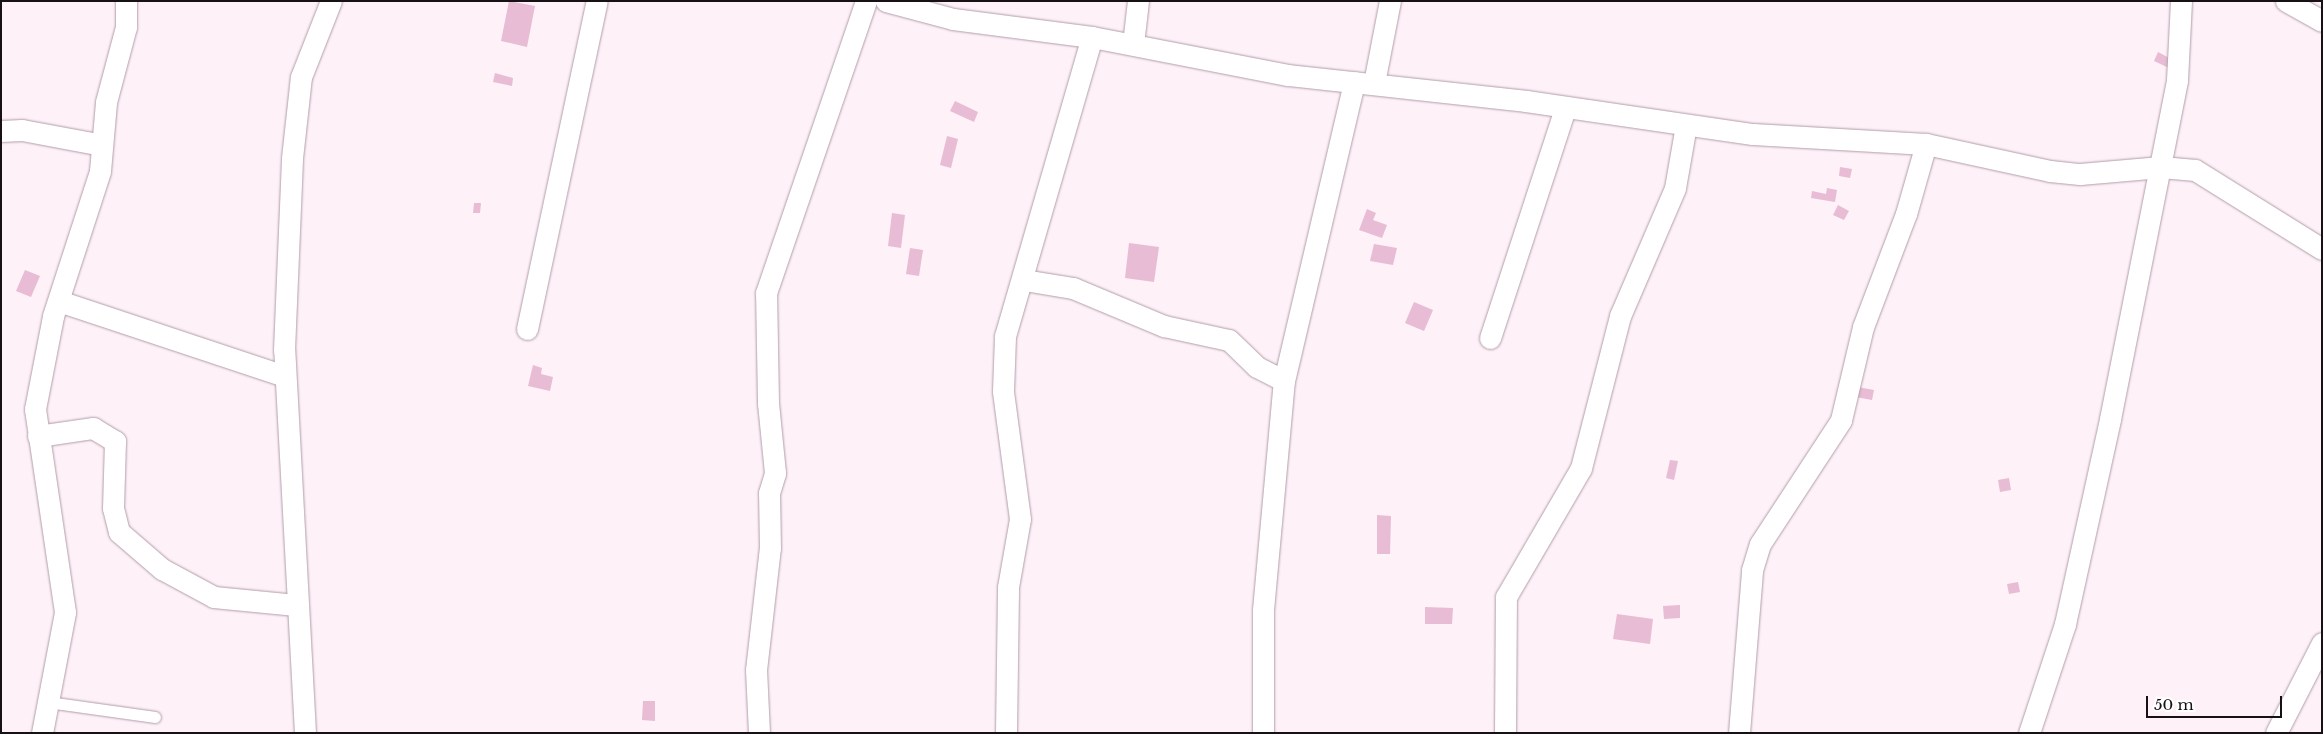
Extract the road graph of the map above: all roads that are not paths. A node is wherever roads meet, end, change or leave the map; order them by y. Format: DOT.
graph roads {
  1 [pos="126,1"];
  2 [pos="331,1"];
  3 [pos="597,1"];
  4 [pos="866,1"];
  5 [pos="886,1"];
  6 [pos="1138,1"];
  7 [pos="1390,1"];
  8 [pos="2181,1"];
  9 [pos="2286,1"];
  10 [pos="2322,21"];
  11 [pos="1092,37"];
  12 [pos="1133,44"];
  13 [pos="1364,82"];
  14 [pos="1565,108"];
  15 [pos="1686,125"];
  16 [pos="1,131"];
  17 [pos="102,144"];
  18 [pos="1926,144"];
  19 [pos="2160,167"];
  20 [pos="2322,249"];
  21 [pos="1024,280"];
  22 [pos="59,301"];
  23 [pos="527,329"];
  24 [pos="1490,338"];
  25 [pos="284,376"];
  26 [pos="1284,381"];
  27 [pos="38,436"];
  28 [pos="296,605"];
  29 [pos="2322,643"];
  30 [pos="48,702"];
  31 [pos="155,717"];
  32 [pos="42,733"];
  33 [pos="305,733"];
  34 [pos="759,733"];
  35 [pos="1006,733"];
  36 [pos="1263,733"];
  37 [pos="1505,733"];
  38 [pos="1739,733"];
  39 [pos="2029,733"];
  40 [pos="2276,733"];
  1 -- 17 [label="street"];
  2 -- 25 [label="street"];
  3 -- 23 [label="street"];
  4 -- 34 [label="street"];
  5 -- 11 [label="street"];
  6 -- 12 [label="street"];
  7 -- 13 [label="street"];
  8 -- 19 [label="street"];
  9 -- 10 [label="street"];
  11 -- 12 [label="street"];
  11 -- 21 [label="street"];
  12 -- 13 [label="street"];
  13 -- 14 [label="street"];
  13 -- 26 [label="street"];
  14 -- 15 [label="street"];
  14 -- 24 [label="street"];
  15 -- 18 [label="street"];
  15 -- 37 [label="street"];
  16 -- 17 [label="street"];
  17 -- 22 [label="street"];
  18 -- 19 [label="street"];
  18 -- 38 [label="street"];
  19 -- 20 [label="street"];
  19 -- 39 [label="street"];
  21 -- 26 [label="street"];
  21 -- 35 [label="street"];
  22 -- 25 [label="street"];
  22 -- 27 [label="street"];
  25 -- 28 [label="street"];
  26 -- 36 [label="street"];
  27 -- 28 [label="street"];
  27 -- 30 [label="street"];
  28 -- 33 [label="street"];
  29 -- 40 [label="street"];
  30 -- 31 [label="lane"];
  30 -- 32 [label="street"];
}
